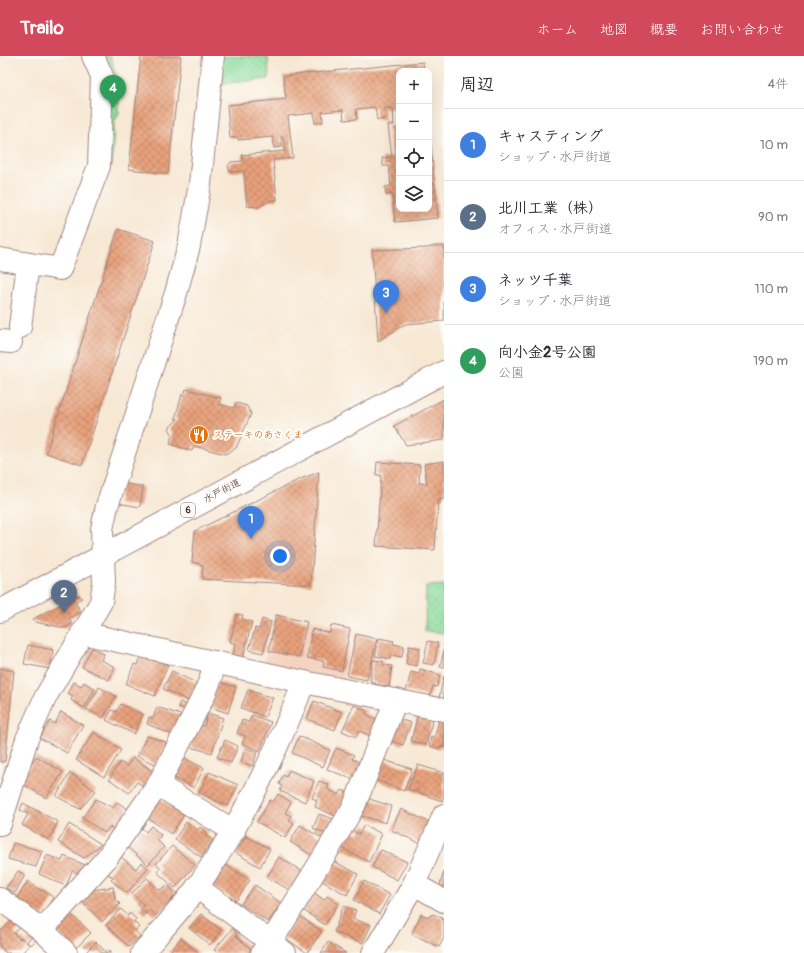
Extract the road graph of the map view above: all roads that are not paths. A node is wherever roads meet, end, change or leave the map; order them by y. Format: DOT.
graph roads {
  1 [pos="93,56"];
  2 [pos="213,56"];
  3 [pos="0,259"];
  4 [pos="28,264"];
  5 [pos="10,336"];
  6 [pos="444,372"];
  7 [pos="102,556"];
  8 [pos="0,611"];
  9 [pos="82,633"];
  10 [pos="214,662"];
  11 [pos="304,682"];
  12 [pos="396,700"];
  13 [pos="444,710"];
  14 [pos="158,785"];
  15 [pos="444,815"];
  16 [pos="0,824"];
  17 [pos="234,830"];
  18 [pos="414,884"];
  19 [pos="197,887"];
  20 [pos="0,899"];
  21 [pos="444,901"];
  22 [pos="42,930"];
  23 [pos="272,949"];
  24 [pos="66,953"];
  25 [pos="142,953"];
  26 [pos="373,953"];
  1 -- 4 [label="main road"];
  2 -- 7 [label="main road"];
  3 -- 4 [label="main road"];
  4 -- 5 [label="main road"];
  6 -- 7 [label="main road, 水戸街道 / 6"];
  7 -- 8 [label="main road, 水戸街道 / 6"];
  7 -- 9 [label="main road"];
  9 -- 10 [label="main road"];
  9 -- 16 [label="main road"];
  10 -- 11 [label="main road"];
  10 -- 14 [label="main road"];
  11 -- 12 [label="main road"];
  11 -- 17 [label="main road"];
  12 -- 13 [label="main road"];
  12 -- 23 [label="main road"];
  14 -- 17 [label="main road"];
  14 -- 22 [label="main road"];
  15 -- 18 [label="main road"];
  17 -- 19 [label="main road"];
  18 -- 21 [label="main road"];
  18 -- 26 [label="main road"];
  19 -- 23 [label="main road"];
  19 -- 25 [label="main road"];
  20 -- 22 [label="main road"];
  22 -- 24 [label="main road"];
}
